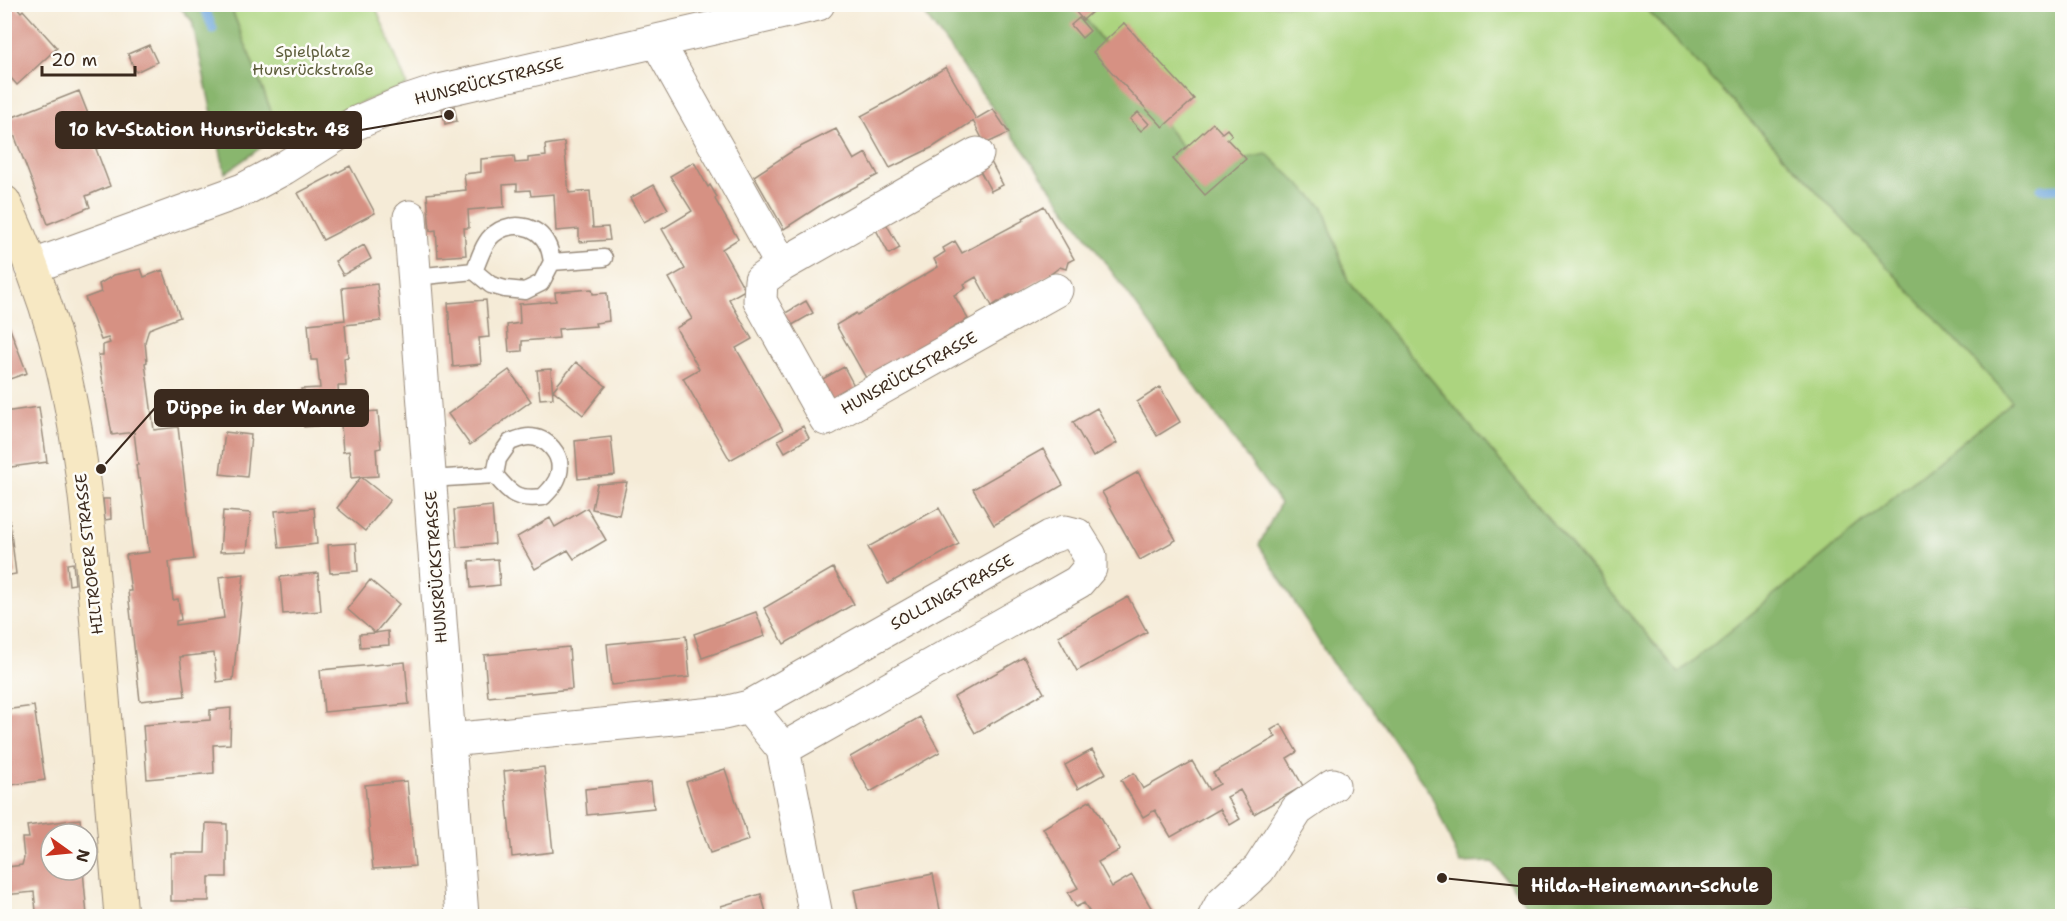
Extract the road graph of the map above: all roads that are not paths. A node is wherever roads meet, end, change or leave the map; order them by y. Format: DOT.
graph roads {
  1 [pos="818,4"];
  2 [pos="657,41"];
  3 [pos="977,154"];
  4 [pos="4,202"];
  5 [pos="410,217"];
  6 [pos="604,258"];
  7 [pos="552,262"];
  8 [pos="782,265"];
  9 [pos="31,267"];
  10 [pos="474,271"];
  11 [pos="415,276"];
  12 [pos="1056,290"];
  13 [pos="495,475"];
  14 [pos="429,479"];
  15 [pos="749,707"];
  16 [pos="449,741"];
  17 [pos="783,749"];
  18 [pos="1334,785"];
  19 [pos="122,916"];
  20 [pos="462,916"];
  21 [pos="816,916"];
  22 [pos="1215,916"];
  1 -- 2 [label="street, HUNSRÜCKSTRASSE"];
  2 -- 8 [label="street"];
  2 -- 9 [label="street, HUNSRÜCKSTRASSE"];
  3 -- 8 [label="street, HUNSRÜCKSTRASSE"];
  4 -- 9 [label="street, HILTROPER STRASSE"];
  5 -- 11 [label="street, HUNSRÜCKSTRASSE"];
  6 -- 7 [label="lane"];
  7 -- 10 [label="lane"];
  7 -- 10 [label="lane"];
  8 -- 12 [label="street, HUNSRÜCKSTRASSE"];
  9 -- 19 [label="street, HILTROPER STRASSE"];
  10 -- 11 [label="lane"];
  11 -- 14 [label="street, HUNSRÜCKSTRASSE"];
  13 -- 14 [label="lane"];
  14 -- 16 [label="street, HUNSRÜCKSTRASSE"];
  15 -- 16 [label="street, SOLLINGSTRASSE"];
  15 -- 17 [label="street"];
  15 -- 17 [label="street, SOLLINGSTRASSE"];
  16 -- 20 [label="street, HUNSRÜCKSTRASSE"];
  17 -- 21 [label="street"];
  18 -- 22 [label="street"];
}
